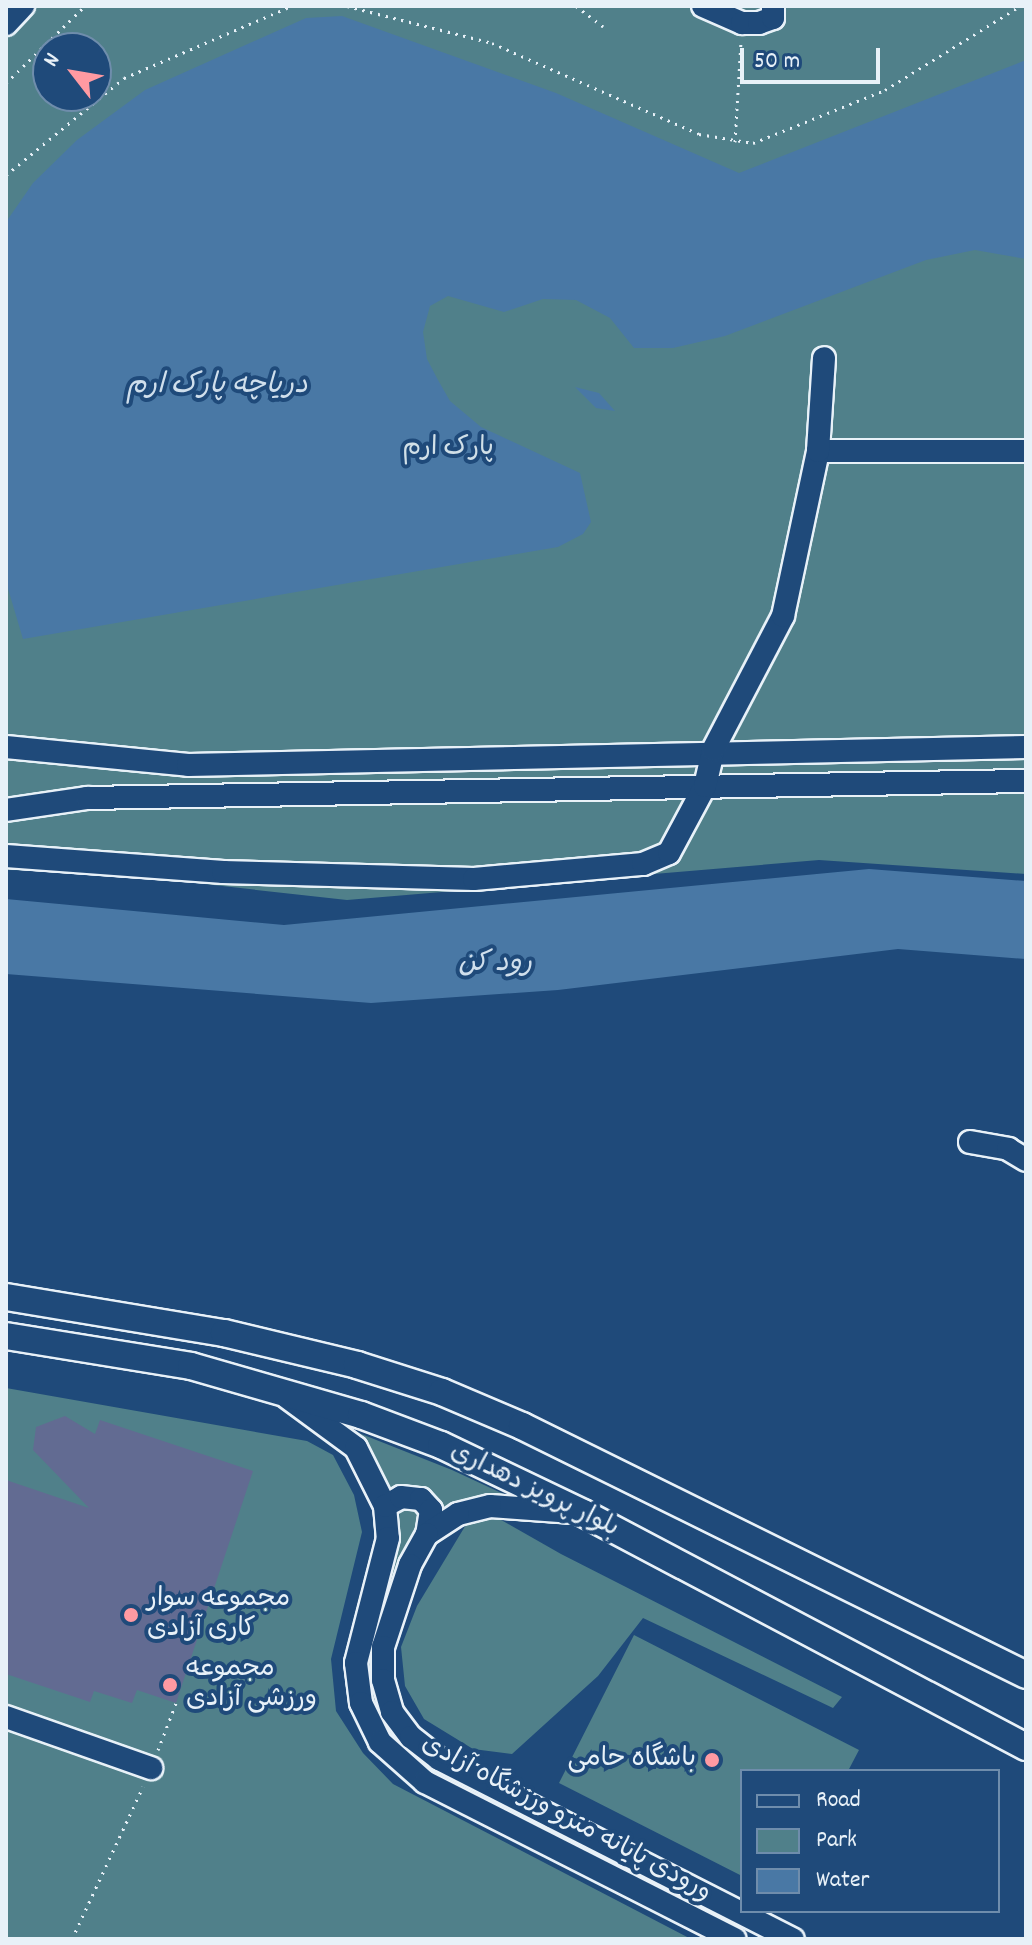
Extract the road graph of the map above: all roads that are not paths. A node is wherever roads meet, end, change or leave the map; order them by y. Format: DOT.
graph roads {
  1 [pos="23,6"];
  2 [pos="703,6"];
  3 [pos="773,6"];
  4 [pos="6,24"];
  5 [pos="824,358"];
  6 [pos="818,451"];
  7 [pos="1026,451"];
  8 [pos="6,747"];
  9 [pos="1026,747"];
  10 [pos="713,750"];
  11 [pos="1026,781"];
  12 [pos="705,786"];
  13 [pos="6,810"];
  14 [pos="6,856"];
  15 [pos="970,1142"];
  16 [pos="1026,1160"];
  17 [pos="6,1297"];
  18 [pos="6,1336"];
  19 [pos="270,1386"];
  20 [pos="385,1506"];
  21 [pos="583,1513"];
  22 [pos="427,1534"];
  23 [pos="1026,1675"];
  24 [pos="6,1717"];
  25 [pos="1026,1747"];
  26 [pos="151,1768"];
  27 [pos="498,1789"];
  28 [pos="484,1814"];
  29 [pos="780,1936"];
  30 [pos="734,1939"];
  1 -- 4 [label="street"];
  2 -- 3 [label="street"];
  5 -- 6 [label="street"];
  6 -- 7 [label="street"];
  6 -- 10 [label="street"];
  8 -- 10 [label="street"];
  9 -- 10 [label="street"];
  10 -- 12 [label="street"];
  11 -- 12 [label="street"];
  12 -- 13 [label="street"];
  12 -- 14 [label="street"];
  15 -- 16 [label="street"];
  17 -- 23 [label="main road, بلوار پرویز دهداری"];
  18 -- 19 [label="main road, بلوار پرویز دهداری"];
  19 -- 20 [label="street"];
  19 -- 21 [label="main road, بلوار پرویز دهداری"];
  20 -- 22 [label="street"];
  20 -- 28 [label="street, ورودی پایانه مترو ورزشگاه آزادی"];
  21 -- 22 [label="street"];
  21 -- 25 [label="main road, بلوار پرویز دهداری"];
  22 -- 27 [label="street"];
  24 -- 26 [label="street"];
  27 -- 28 [label="street"];
  27 -- 29 [label="street"];
  28 -- 30 [label="street, ورودی پایانه مترو ورزشگاه آزادی"];
}
